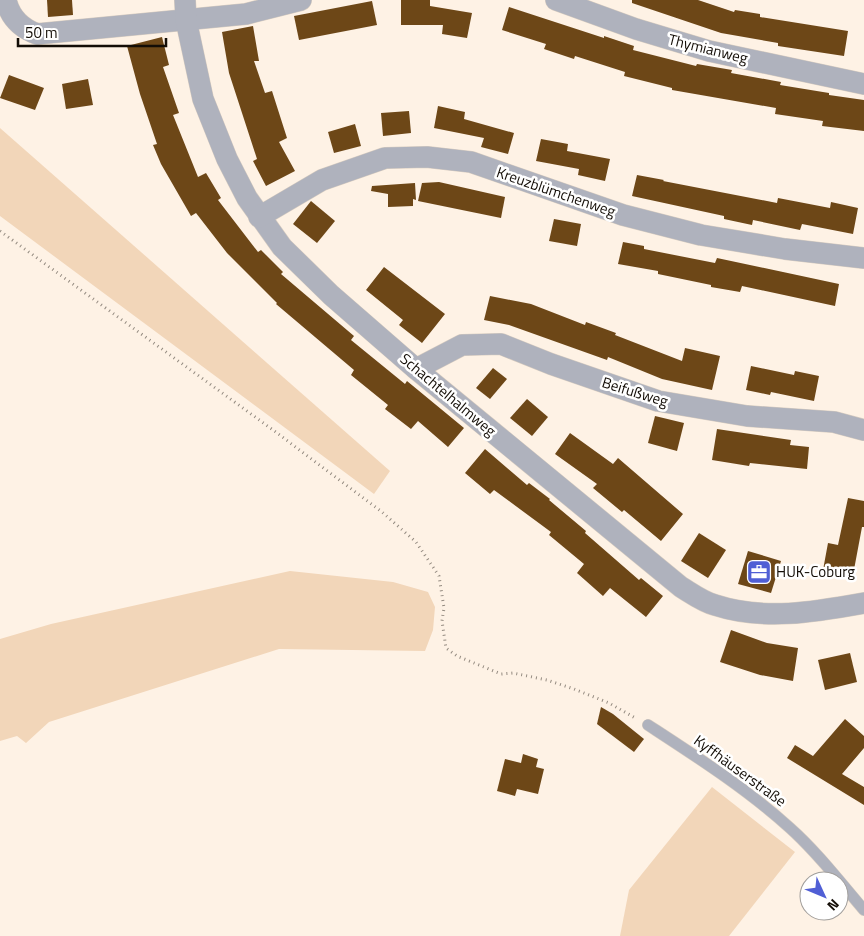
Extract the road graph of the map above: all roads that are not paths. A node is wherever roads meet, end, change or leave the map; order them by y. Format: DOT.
graph roads {
  1 [pos="6,0"];
  2 [pos="300,0"];
  3 [pos="556,0"];
  4 [pos="186,10"];
  5 [pos="864,84"];
  6 [pos="260,217"];
  7 [pos="864,258"];
  8 [pos="416,369"];
  9 [pos="864,430"];
  10 [pos="864,603"];
  11 [pos="648,725"];
  12 [pos="864,910"];
  1 -- 4 [label="street"];
  2 -- 4 [label="street"];
  3 -- 5 [label="street, Thymianweg"];
  4 -- 6 [label="street, Schachtelhalmweg"];
  6 -- 7 [label="street, Kreuzblümchenweg"];
  6 -- 8 [label="street, Schachtelhalmweg"];
  8 -- 9 [label="street, Beifußweg"];
  8 -- 10 [label="street, Schachtelhalmweg"];
  11 -- 12 [label="lane, Kyffhäuserstraße"];
}
